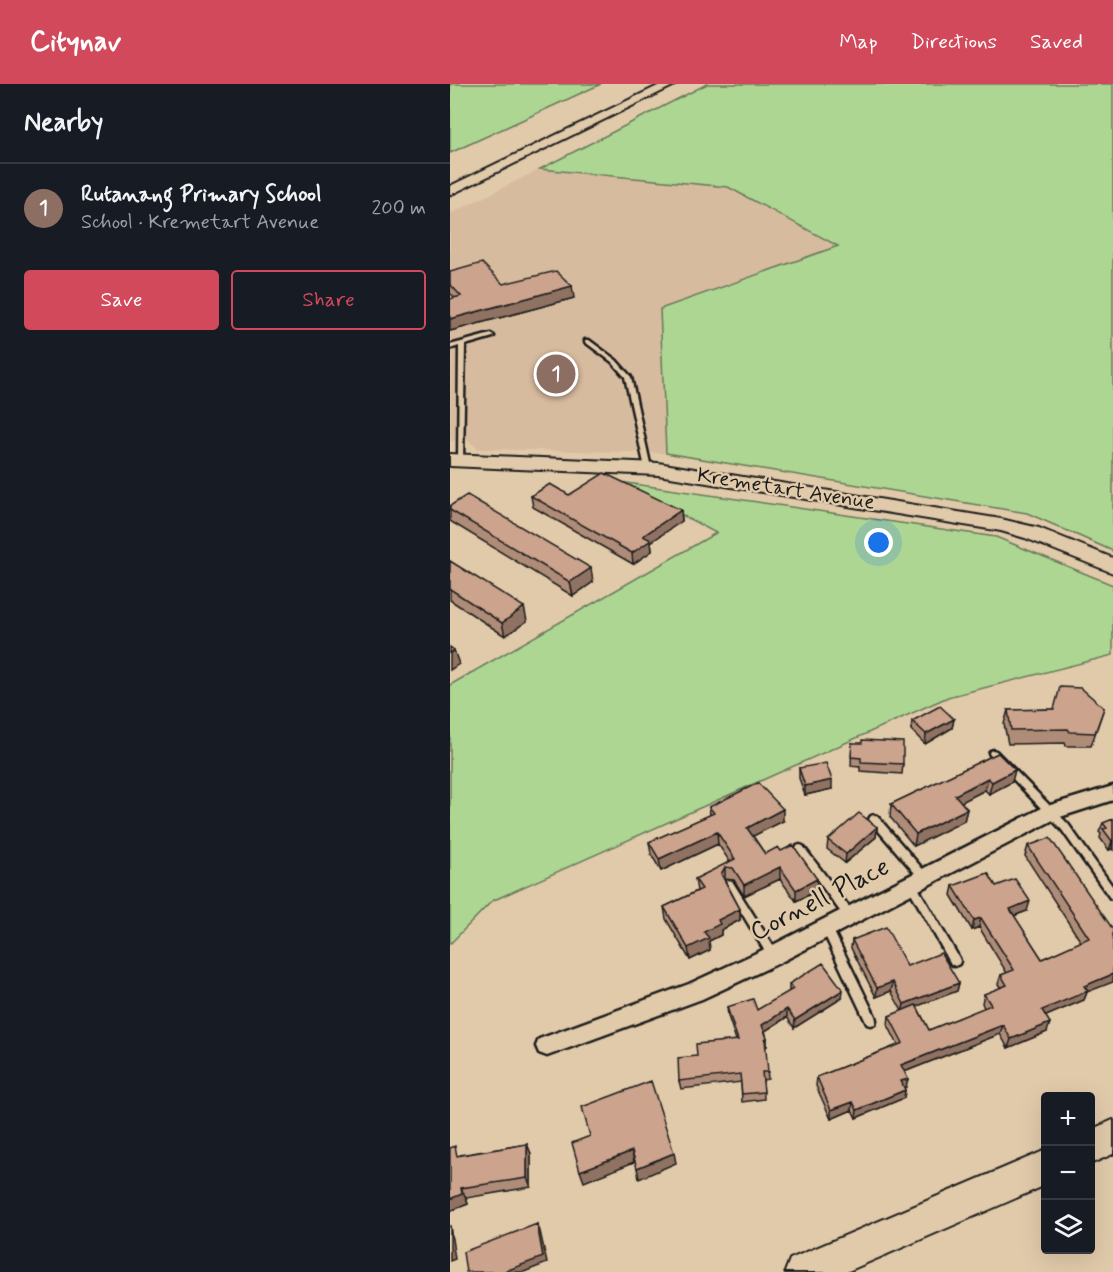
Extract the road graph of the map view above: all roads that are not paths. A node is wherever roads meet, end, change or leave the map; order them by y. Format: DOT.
graph roads {
  1 [pos="671,84"];
  2 [pos="450,191"];
  3 [pos="491,336"];
  4 [pos="587,341"];
  5 [pos="462,343"];
  6 [pos="450,346"];
  7 [pos="455,460"];
  8 [pos="648,468"];
  9 [pos="1113,566"];
  10 [pos="993,753"];
  11 [pos="1113,793"];
  12 [pos="1050,812"];
  13 [pos="874,819"];
  14 [pos="800,849"];
  15 [pos="917,880"];
  16 [pos="729,884"];
  17 [pos="1113,895"];
  18 [pos="849,915"];
  19 [pos="826,927"];
  20 [pos="774,955"];
  21 [pos="955,961"];
  22 [pos="872,1020"];
  23 [pos="547,1046"];
  24 [pos="1113,1137"];
  25 [pos="1092,1146"];
  26 [pos="1041,1169"];
  27 [pos="802,1272"];
  1 -- 2 [label="main road"];
  3 -- 5 [label="lane"];
  4 -- 8 [label="lane"];
  5 -- 6 [label="lane"];
  5 -- 7 [label="lane"];
  7 -- 8 [label="main road, Kremetart Avenue"];
  8 -- 9 [label="main road, Kremetart Avenue"];
  10 -- 12 [label="lane"];
  11 -- 12 [label="street, Cornell Place"];
  12 -- 15 [label="street, Cornell Place"];
  12 -- 17 [label="lane"];
  13 -- 15 [label="lane"];
  14 -- 18 [label="lane"];
  15 -- 18 [label="street, Cornell Place"];
  15 -- 21 [label="lane"];
  16 -- 20 [label="lane"];
  18 -- 19 [label="street, Cornell Place"];
  19 -- 20 [label="street, Cornell Place"];
  19 -- 22 [label="lane"];
  20 -- 23 [label="street, Cornell Place"];
  24 -- 25 [label="main road"];
  26 -- 27 [label="main road"];
}
